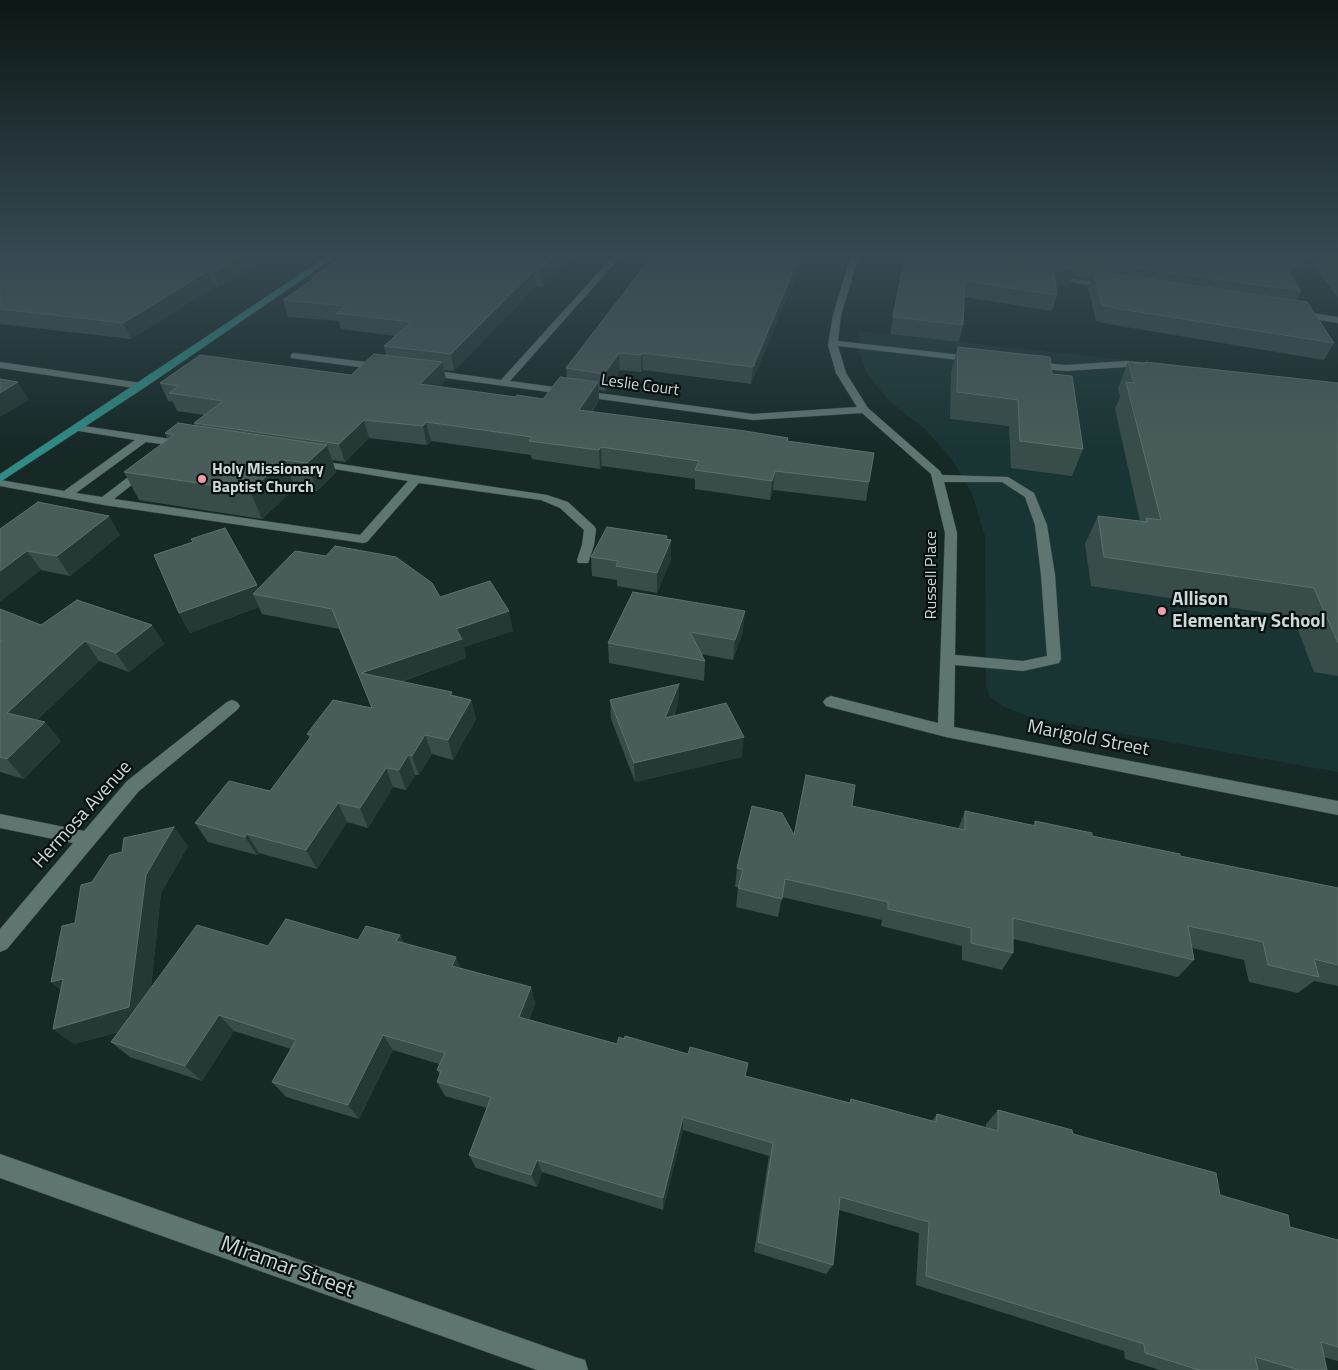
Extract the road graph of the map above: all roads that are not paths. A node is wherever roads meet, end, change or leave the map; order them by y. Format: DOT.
graph roads {
  1 [pos="240,319"];
  2 [pos="561,319"];
  3 [pos="836,319"];
  4 [pos="833,343"];
  5 [pos="294,356"];
  6 [pos="991,360"];
  7 [pos="1019,364"];
  8 [pos="0,365"];
  9 [pos="1153,366"];
  10 [pos="389,368"];
  11 [pos="418,371"];
  12 [pos="504,382"];
  13 [pos="142,386"];
  14 [pos="864,410"];
  15 [pos="77,428"];
  16 [pos="144,438"];
  17 [pos="179,443"];
  18 [pos="198,446"];
  19 [pos="303,462"];
  20 [pos="937,478"];
  21 [pos="0,479"];
  22 [pos="416,479"];
  23 [pos="0,483"];
  24 [pos="67,494"];
  25 [pos="104,501"];
  26 [pos="583,560"];
  27 [pos="947,659"];
  28 [pos="831,702"];
  29 [pos="232,706"];
  30 [pos="946,731"];
  31 [pos="1338,808"];
  32 [pos="0,821"];
  33 [pos="88,839"];
  34 [pos="0,943"];
  35 [pos="0,1166"];
  36 [pos="575,1370"];
  1 -- 13 [label="main road"];
  2 -- 12 [label="street"];
  3 -- 4 [label="street, Russell Place"];
  4 -- 6 [label="street"];
  4 -- 14 [label="street, Russell Place"];
  5 -- 10 [label="street"];
  7 -- 9 [label="street"];
  8 -- 13 [label="street"];
  11 -- 12 [label="street, Leslie Court"];
  12 -- 14 [label="street, Leslie Court"];
  13 -- 15 [label="main road"];
  14 -- 20 [label="street, Russell Place"];
  15 -- 16 [label="street"];
  15 -- 21 [label="main road"];
  16 -- 17 [label="street"];
  16 -- 24 [label="street"];
  17 -- 18 [label="street"];
  17 -- 25 [label="street"];
  19 -- 22 [label="street"];
  20 -- 27 [label="street, Russell Place"];
  20 -- 27 [label="street"];
  22 -- 25 [label="street"];
  22 -- 26 [label="street"];
  23 -- 24 [label="street"];
  24 -- 25 [label="street"];
  27 -- 30 [label="street, Russell Place"];
  28 -- 30 [label="street, Marigold Street"];
  29 -- 33 [label="street, Hermosa Avenue"];
  30 -- 31 [label="street, Marigold Street"];
  32 -- 33 [label="street"];
  33 -- 34 [label="street, Hermosa Avenue"];
  35 -- 36 [label="street, Miramar Street"];
}
